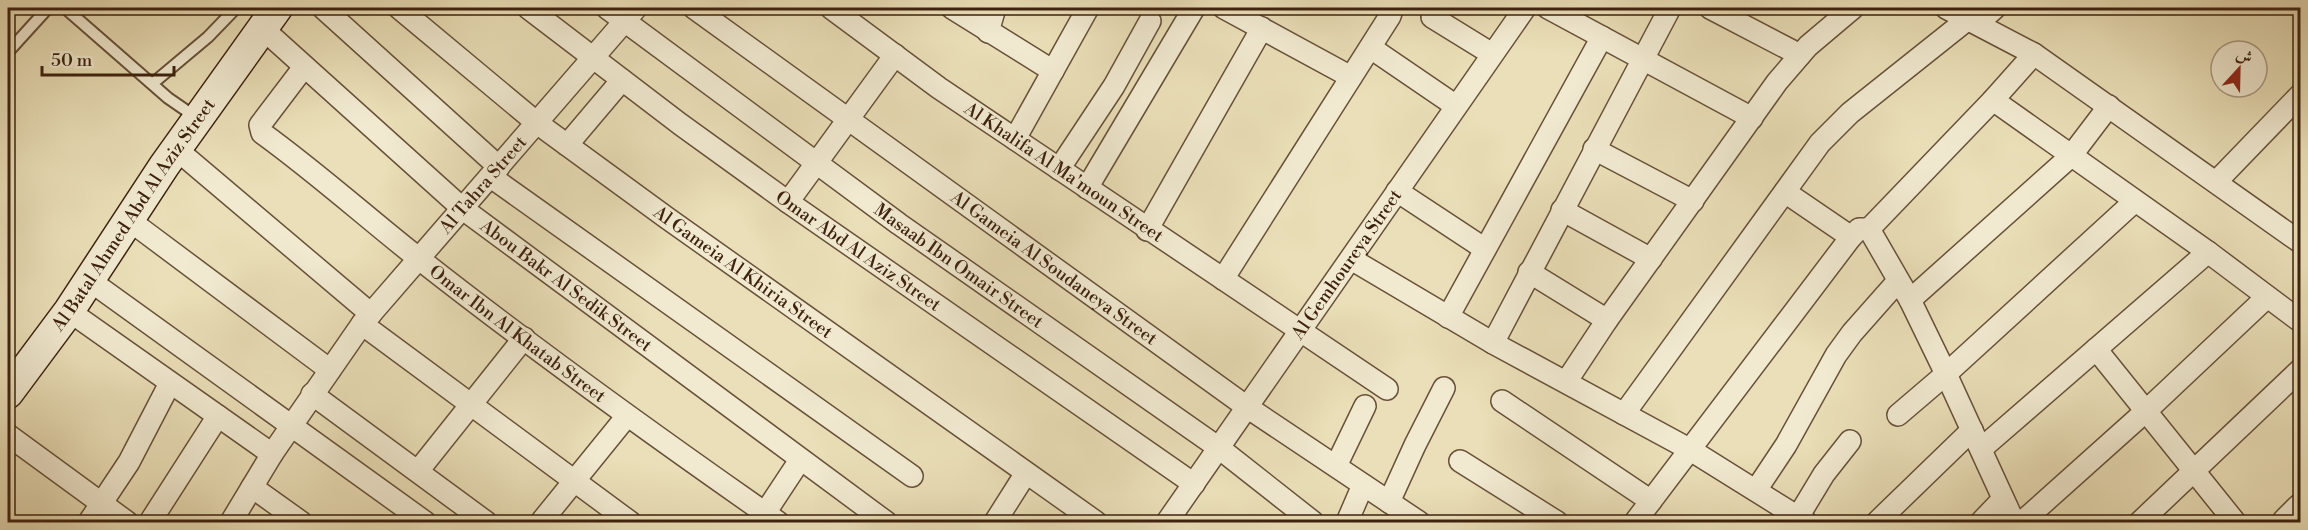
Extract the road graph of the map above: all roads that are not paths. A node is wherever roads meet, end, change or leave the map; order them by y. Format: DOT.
graph roads {
  1 [pos="48,8"];
  2 [pos="65,8"];
  3 [pos="236,8"];
  4 [pos="323,8"];
  5 [pos="399,8"];
  6 [pos="528,8"];
  7 [pos="607,8"];
  8 [pos="694,8"];
  9 [pos="831,8"];
  10 [pos="952,8"];
  11 [pos="995,8"];
  12 [pos="1088,8"];
  13 [pos="1194,8"];
  14 [pos="1224,8"];
  15 [pos="1389,8"];
  16 [pos="1525,8"];
  17 [pos="1548,8"];
  18 [pos="1670,8"];
  19 [pos="1710,8"];
  20 [pos="1853,8"];
  21 [pos="1946,8"];
  22 [pos="1995,8"];
  23 [pos="630,15"];
  24 [pos="1432,17"];
  25 [pos="269,18"];
  26 [pos="1150,21"];
  27 [pos="1973,21"];
  28 [pos="1262,28"];
  29 [pos="988,32"];
  30 [pos="1602,37"];
  31 [pos="1371,48"];
  32 [pos="8,52"];
  33 [pos="1492,54"];
  34 [pos="2034,54"];
  35 [pos="896,55"];
  36 [pos="1800,55"];
  37 [pos="593,58"];
  38 [pos="1642,58"];
  39 [pos="304,67"];
  40 [pos="1053,71"];
  41 [pos="1351,77"];
  42 [pos="622,80"];
  43 [pos="152,84"];
  44 [pos="2301,95"];
  45 [pos="1993,100"];
  46 [pos="1456,106"];
  47 [pos="2109,106"];
  48 [pos="197,118"];
  49 [pos="1752,118"];
  50 [pos="849,119"];
  51 [pos="537,123"];
  52 [pos="1015,139"];
  53 [pos="567,145"];
  54 [pos="176,149"];
  55 [pos="1594,149"];
  56 [pos="2071,156"];
  57 [pos="816,163"];
  58 [pos="1059,168"];
  59 [pos="495,172"];
  60 [pos="2216,182"];
  61 [pos="1087,188"];
  62 [pos="1397,191"];
  63 [pos="1785,192"];
  64 [pos="1693,201"];
  65 [pos="2135,201"];
  66 [pos="788,202"];
  67 [pos="464,209"];
  68 [pos="1562,210"];
  69 [pos="129,220"];
  70 [pos="1147,230"];
  71 [pos="1860,232"];
  72 [pos="2301,242"];
  73 [pos="1485,249"];
  74 [pos="2208,252"];
  75 [pos="1351,258"];
  76 [pos="1652,258"];
  77 [pos="420,259"];
  78 [pos="1529,272"];
  79 [pos="1223,279"];
  80 [pos="89,280"];
  81 [pos="1898,281"];
  82 [pos="2267,297"];
  83 [pos="1910,300"];
  84 [pos="69,310"];
  85 [pos="1448,317"];
  86 [pos="366,319"];
  87 [pos="1607,320"];
  88 [pos="2301,321"];
  89 [pos="1301,330"];
  90 [pos="524,338"];
  91 [pos="1493,343"];
  92 [pos="2096,349"];
  93 [pos="330,370"];
  94 [pos="2301,370"];
  95 [pos="1946,374"];
  96 [pos="1566,382"];
  97 [pos="11,383"];
  98 [pos="170,383"];
  99 [pos="1444,388"];
  100 [pos="1387,389"];
  101 [pos="312,394"];
  102 [pos="1502,401"];
  103 [pos="470,405"];
  104 [pos="1365,406"];
  105 [pos="1247,407"];
  106 [pos="2146,411"];
  107 [pos="1624,414"];
  108 [pos="1898,415"];
  109 [pos="218,416"];
  110 [pos="627,416"];
  111 [pos="290,426"];
  112 [pos="8,435"];
  113 [pos="1977,440"];
  114 [pos="1850,441"];
  115 [pos="1219,448"];
  116 [pos="1689,449"];
  117 [pos="272,454"];
  118 [pos="800,460"];
  119 [pos="1460,461"];
  120 [pos="1336,466"];
  121 [pos="418,471"];
  122 [pos="2192,471"];
  123 [pos="1026,473"];
  124 [pos="912,476"];
  125 [pos="576,480"];
  126 [pos="1194,484"];
  127 [pos="1363,485"];
  128 [pos="252,487"];
  129 [pos="1756,490"];
  130 [pos="2003,499"];
  131 [pos="1651,501"];
  132 [pos="1389,502"];
  133 [pos="102,505"];
  134 [pos="2301,508"];
  135 [pos="1070,515"];
  136 [pos="772,518"];
  137 [pos="1802,520"];
  138 [pos="1414,521"];
  139 [pos="89,522"];
  140 [pos="127,522"];
  141 [pos="150,522"];
  142 [pos="231,522"];
  143 [pos="301,522"];
  144 [pos="425,522"];
  145 [pos="486,522"];
  146 [pos="542,522"];
  147 [pos="630,522"];
  148 [pos="885,522"];
  149 [pos="995,522"];
  150 [pos="1096,522"];
  151 [pos="1167,522"];
  152 [pos="1313,522"];
  153 [pos="1347,522"];
  154 [pos="1557,522"];
  155 [pos="1635,522"];
  156 [pos="1877,522"];
  157 [pos="1981,522"];
  158 [pos="2014,522"];
  159 [pos="2022,522"];
  160 [pos="2140,522"];
  161 [pos="2235,522"];
  162 [pos="2286,522"];
  1 -- 32 [label="lane"];
  2 -- 43 [label="lane"];
  3 -- 43 [label="lane"];
  4 -- 59 [label="street"];
  5 -- 51 [label="street, Al Gameia Al Khiria Street"];
  6 -- 37 [label="street, Omar Abd Al Aziz Street"];
  7 -- 23 [label="street, Masaab Ibn Omair Street"];
  8 -- 50 [label="street, Al Gameia Al Soudaneya Street"];
  9 -- 35 [label="street, Al Khalifa Al Ma'moun Street"];
  10 -- 29 [label="street"];
  11 -- 29 [label="street"];
  12 -- 40 [label="street"];
  13 -- 61 [label="street"];
  14 -- 28 [label="street"];
  15 -- 31 [label="street"];
  16 -- 33 [label="street, Al Gemhoureya Street"];
  17 -- 30 [label="street"];
  18 -- 38 [label="street"];
  19 -- 36 [label="street"];
  20 -- 36 [label="street"];
  21 -- 27 [label="street"];
  22 -- 27 [label="street"];
  23 -- 37 [label="street, Al Tahra Street"];
  23 -- 57 [label="street, Masaab Ibn Omair Street"];
  24 -- 33 [label="street"];
  25 -- 39 [label="street, Abou Bakr Al Sedik Street"];
  25 -- 48 [label="main road, Al Batal Ahmed Abd Al Aziz Street"];
  26 -- 58 [label="street"];
  27 -- 34 [label="street"];
  27 -- 63 [label="street"];
  28 -- 41 [label="street"];
  28 -- 70 [label="street"];
  29 -- 40 [label="street"];
  30 -- 38 [label="street"];
  30 -- 73 [label="street"];
  31 -- 41 [label="street"];
  31 -- 46 [label="street"];
  33 -- 46 [label="street, Al Gemhoureya Street"];
  34 -- 45 [label="street"];
  34 -- 47 [label="street"];
  35 -- 50 [label="street"];
  35 -- 52 [label="street, Al Khalifa Al Ma'moun Street"];
  36 -- 49 [label="street"];
  37 -- 42 [label="street, Omar Abd Al Aziz Street"];
  37 -- 51 [label="street, Al Tahra Street"];
  38 -- 49 [label="street"];
  38 -- 55 [label="street"];
  39 -- 67 [label="street, Abou Bakr Al Sedik Street"];
  39 -- 77 [label="street, Omar Ibn Al Khatab Street"];
  40 -- 52 [label="street"];
  41 -- 79 [label="street"];
  42 -- 53 [label="street"];
  42 -- 66 [label="street, Omar Abd Al Aziz Street"];
  43 -- 48 [label="lane"];
  44 -- 60 [label="street"];
  45 -- 56 [label="street"];
  45 -- 71 [label="street"];
  46 -- 62 [label="street, Al Gemhoureya Street"];
  47 -- 56 [label="street"];
  47 -- 60 [label="street"];
  48 -- 54 [label="main road, Al Batal Ahmed Abd Al Aziz Street"];
  49 -- 64 [label="street"];
  50 -- 57 [label="street"];
  50 -- 105 [label="street, Al Gameia Al Soudaneya Street"];
  51 -- 53 [label="street, Al Gameia Al Khiria Street"];
  51 -- 59 [label="street, Al Tahra Street"];
  52 -- 58 [label="street, Al Khalifa Al Ma'moun Street"];
  53 -- 123 [label="street, Al Gameia Al Khiria Street"];
  54 -- 69 [label="main road, Al Batal Ahmed Abd Al Aziz Street"];
  54 -- 86 [label="street"];
  55 -- 64 [label="street"];
  55 -- 68 [label="street"];
  56 -- 65 [label="street"];
  56 -- 83 [label="street"];
  57 -- 66 [label="street"];
  57 -- 115 [label="street, Masaab Ibn Omair Street"];
  58 -- 61 [label="street, Al Khalifa Al Ma'moun Street"];
  59 -- 67 [label="street, Al Tahra Street"];
  59 -- 124 [label="street"];
  60 -- 72 [label="street"];
  61 -- 70 [label="street, Al Khalifa Al Ma'moun Street"];
  62 -- 73 [label="street"];
  62 -- 75 [label="street, Al Gemhoureya Street"];
  63 -- 71 [label="street"];
  63 -- 107 [label="street"];
  64 -- 76 [label="street"];
  65 -- 74 [label="street"];
  65 -- 95 [label="street"];
  66 -- 126 [label="street, Omar Abd Al Aziz Street"];
  67 -- 77 [label="street, Al Tahra Street"];
  67 -- 118 [label="street, Abou Bakr Al Sedik Street"];
  68 -- 76 [label="street"];
  68 -- 78 [label="street"];
  69 -- 80 [label="main road, Al Batal Ahmed Abd Al Aziz Street"];
  69 -- 93 [label="street"];
  70 -- 79 [label="street, Al Khalifa Al Ma'moun Street"];
  71 -- 81 [label="street"];
  71 -- 116 [label="street"];
  73 -- 85 [label="street"];
  74 -- 82 [label="street"];
  74 -- 92 [label="street"];
  75 -- 85 [label="street"];
  75 -- 89 [label="street, Al Gemhoureya Street"];
  76 -- 87 [label="street"];
  77 -- 86 [label="street, Al Tahra Street"];
  77 -- 90 [label="street, Omar Ibn Al Khatab Street"];
  78 -- 87 [label="street"];
  78 -- 91 [label="street"];
  79 -- 89 [label="street, Al Khalifa Al Ma'moun Street"];
  80 -- 84 [label="main road, Al Batal Ahmed Abd Al Aziz Street"];
  80 -- 111 [label="street"];
  81 -- 83 [label="street"];
  81 -- 129 [label="street"];
  82 -- 88 [label="street"];
  82 -- 106 [label="street"];
  83 -- 95 [label="street"];
  84 -- 97 [label="main road, Al Batal Ahmed Abd Al Aziz Street"];
  84 -- 98 [label="street"];
  85 -- 91 [label="street"];
  86 -- 93 [label="street, Al Tahra Street"];
  86 -- 103 [label="street"];
  87 -- 96 [label="street"];
  89 -- 100 [label="street, Al Khalifa Al Ma'moun Street"];
  89 -- 105 [label="street, Al Gemhoureya Street"];
  90 -- 103 [label="street"];
  90 -- 110 [label="street, Omar Ibn Al Khatab Street"];
  91 -- 96 [label="street"];
  92 -- 106 [label="street"];
  92 -- 113 [label="street"];
  93 -- 101 [label="street, Al Tahra Street"];
  94 -- 122 [label="street"];
  95 -- 108 [label="street"];
  95 -- 113 [label="street"];
  96 -- 107 [label="street"];
  98 -- 109 [label="street"];
  98 -- 133 [label="street"];
  99 -- 132 [label="street"];
  101 -- 111 [label="street, Al Tahra Street"];
  101 -- 121 [label="street"];
  102 -- 131 [label="street"];
  103 -- 121 [label="street"];
  103 -- 125 [label="street"];
  104 -- 120 [label="street"];
  105 -- 115 [label="street, Al Gemhoureya Street"];
  105 -- 120 [label="street, Al Gameia Al Soudaneya Street"];
  106 -- 122 [label="street"];
  106 -- 159 [label="street"];
  107 -- 116 [label="street"];
  109 -- 117 [label="street"];
  109 -- 141 [label="street"];
  110 -- 125 [label="street"];
  110 -- 136 [label="street, Omar Ibn Al Khatab Street"];
  111 -- 117 [label="street, Al Tahra Street"];
  111 -- 144 [label="street"];
  112 -- 133 [label="street"];
  113 -- 130 [label="street"];
  113 -- 156 [label="street"];
  114 -- 137 [label="street"];
  115 -- 126 [label="street, Al Gemhoureya Street"];
  115 -- 152 [label="street, Masaab Ibn Omair Street"];
  116 -- 129 [label="street"];
  116 -- 131 [label="street"];
  117 -- 128 [label="street, Al Tahra Street"];
  118 -- 136 [label="street"];
  118 -- 148 [label="street, Abou Bakr Al Sedik Street"];
  119 -- 154 [label="street"];
  120 -- 127 [label="street, Al Gameia Al Soudaneya Street"];
  121 -- 145 [label="street"];
  122 -- 160 [label="street"];
  122 -- 161 [label="street"];
  123 -- 135 [label="street, Al Gameia Al Khiria Street"];
  123 -- 149 [label="street"];
  125 -- 146 [label="street"];
  125 -- 147 [label="street"];
  126 -- 151 [label="street, Al Gemhoureya Street"];
  127 -- 132 [label="street, Al Gameia Al Soudaneya Street"];
  127 -- 153 [label="street"];
  128 -- 142 [label="street, Al Tahra Street"];
  128 -- 143 [label="street"];
  129 -- 137 [label="street"];
  130 -- 157 [label="street"];
  130 -- 158 [label="street"];
  131 -- 155 [label="street"];
  132 -- 138 [label="street, Al Gameia Al Soudaneya Street"];
  133 -- 139 [label="street"];
  133 -- 140 [label="street"];
  134 -- 162 [label="street"];
  135 -- 150 [label="street, Al Gameia Al Khiria Street"];
}
